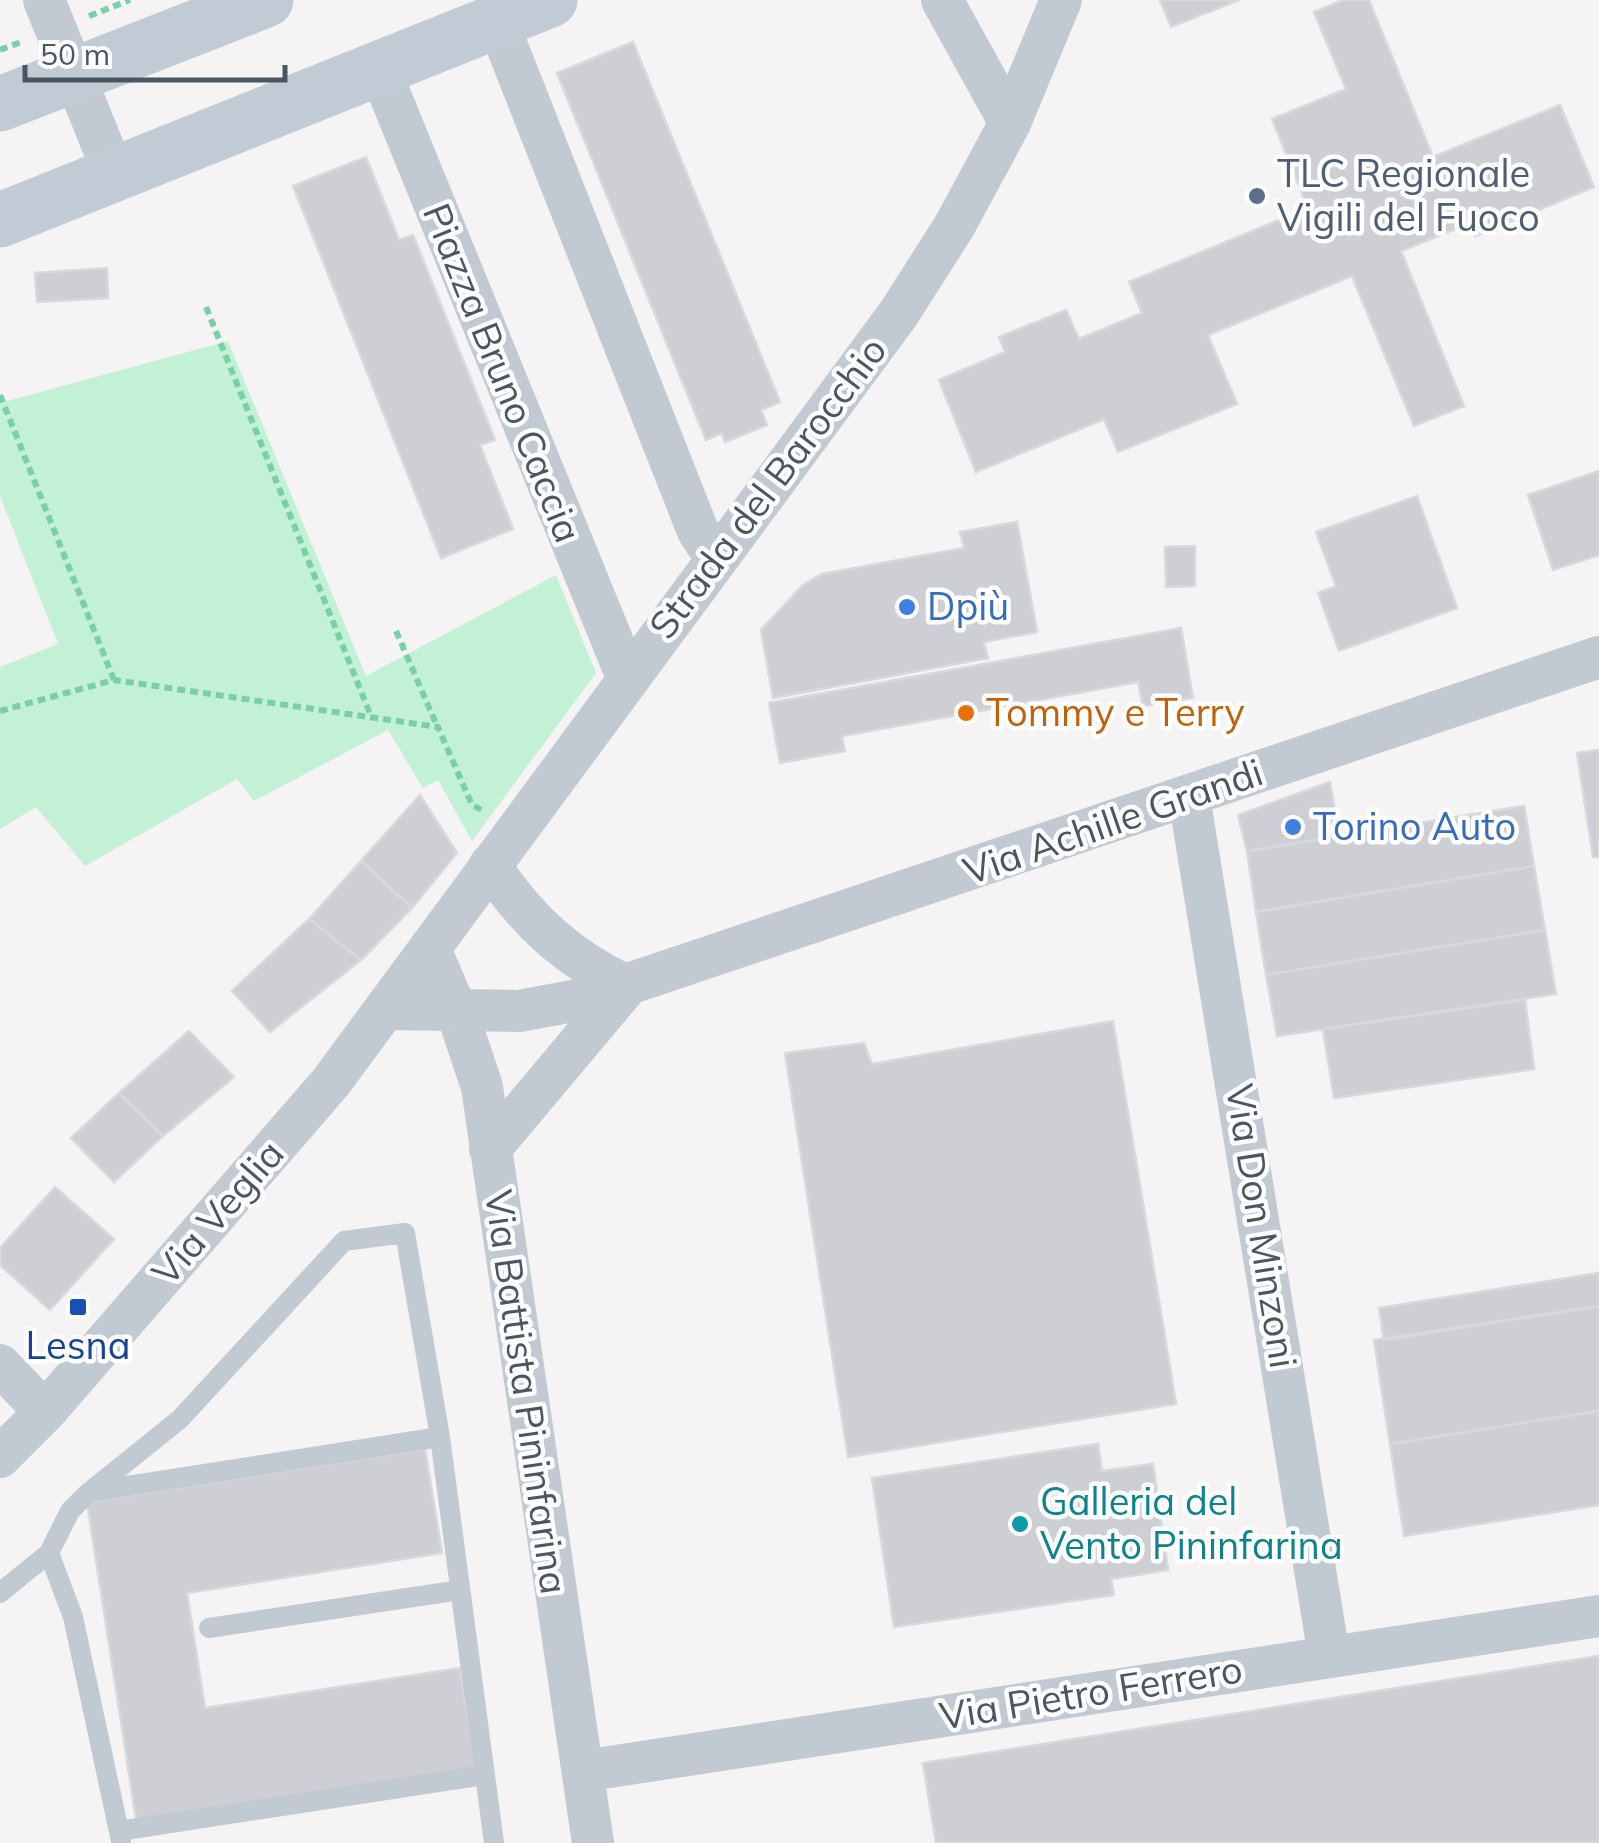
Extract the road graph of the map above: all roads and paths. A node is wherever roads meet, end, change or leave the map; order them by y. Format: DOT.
graph roads {
  1 [pos="44,0"];
  2 [pos="266,0"];
  3 [pos="550,0"];
  4 [pos="942,0"];
  5 [pos="1061,0"];
  6 [pos="497,21"];
  7 [pos="379,68"];
  8 [pos="74,75"];
  9 [pos="0,104"];
  10 [pos="1010,123"];
  11 [pos="114,174"];
  12 [pos="0,220"];
  13 [pos="206,308"];
  14 [pos="0,395"];
  15 [pos="716,558"];
  16 [pos="396,631"];
  17 [pos="1599,657"];
  18 [pos="628,677"];
  19 [pos="114,680"];
  20 [pos="0,711"];
  21 [pos="371,718"];
  22 [pos="438,727"];
  23 [pos="1190,797"];
  24 [pos="502,849"];
  25 [pos="430,949"];
  26 [pos="627,986"];
  27 [pos="386,1009"];
  28 [pos="457,1012"];
  29 [pos="490,1149"];
  30 [pos="0,1365"];
  31 [pos="46,1412"];
  32 [pos="440,1437"];
  33 [pos="0,1457"];
  34 [pos="89,1492"];
  35 [pos="49,1552"];
  36 [pos="460,1590"];
  37 [pos="0,1592"];
  38 [pos="1599,1616"];
  39 [pos="208,1628"];
  40 [pos="1329,1656"];
  41 [pos="582,1771"];
  42 [pos="484,1776"];
  43 [pos="120,1837"];
  44 [pos="494,1843"];
  45 [pos="593,1843"];
  1 -- 8 [label="street"];
  2 -- 8 [label="main road"];
  3 -- 6 [label="main road"];
  4 -- 10 [label="street"];
  5 -- 10 [label="street, Strada del Barocchio"];
  6 -- 7 [label="main road"];
  6 -- 15 [label="street"];
  7 -- 11 [label="main road"];
  7 -- 18 [label="street, Piazza Bruno Caccia"];
  8 -- 9 [label="main road"];
  8 -- 11 [label="street"];
  10 -- 15 [label="street, Strada del Barocchio"];
  11 -- 12 [label="main road"];
  13 -- 21 [label="path"];
  14 -- 19 [label="path"];
  15 -- 18 [label="street, Strada del Barocchio"];
  16 -- 22 [label="path"];
  17 -- 23 [label="street, Via Achille Grandi"];
  18 -- 24 [label="street, Strada del Barocchio"];
  19 -- 20 [label="path"];
  19 -- 21 [label="path"];
  21 -- 22 [label="path"];
  22 -- 24 [label="path"];
  23 -- 26 [label="street, Via Achille Grandi"];
  23 -- 40 [label="street, Via Don Minzoni"];
  24 -- 25 [label="street, Strada del Barocchio"];
  24 -- 26 [label="street"];
  25 -- 27 [label="street, Via Veglia"];
  25 -- 28 [label="street, Via Battista Pininfarina"];
  26 -- 28 [label="street, Via Achille Grandi"];
  26 -- 29 [label="street"];
  27 -- 28 [label="street, Via Achille Grandi"];
  27 -- 31 [label="street, Via Veglia"];
  28 -- 29 [label="street, Via Battista Pininfarina"];
  29 -- 41 [label="street, Via Battista Pininfarina"];
  30 -- 31 [label="street"];
  31 -- 33 [label="street, Via Veglia"];
  32 -- 34 [label="lane"];
  32 -- 34 [label="lane"];
  32 -- 36 [label="lane"];
  34 -- 35 [label="lane"];
  35 -- 37 [label="lane"];
  35 -- 43 [label="lane"];
  36 -- 39 [label="lane"];
  36 -- 42 [label="lane"];
  38 -- 40 [label="street, Via Pietro Ferrero"];
  40 -- 41 [label="street, Via Pietro Ferrero"];
  41 -- 45 [label="street, Via Battista Pininfarina"];
  42 -- 43 [label="lane"];
  42 -- 44 [label="lane"];
}
